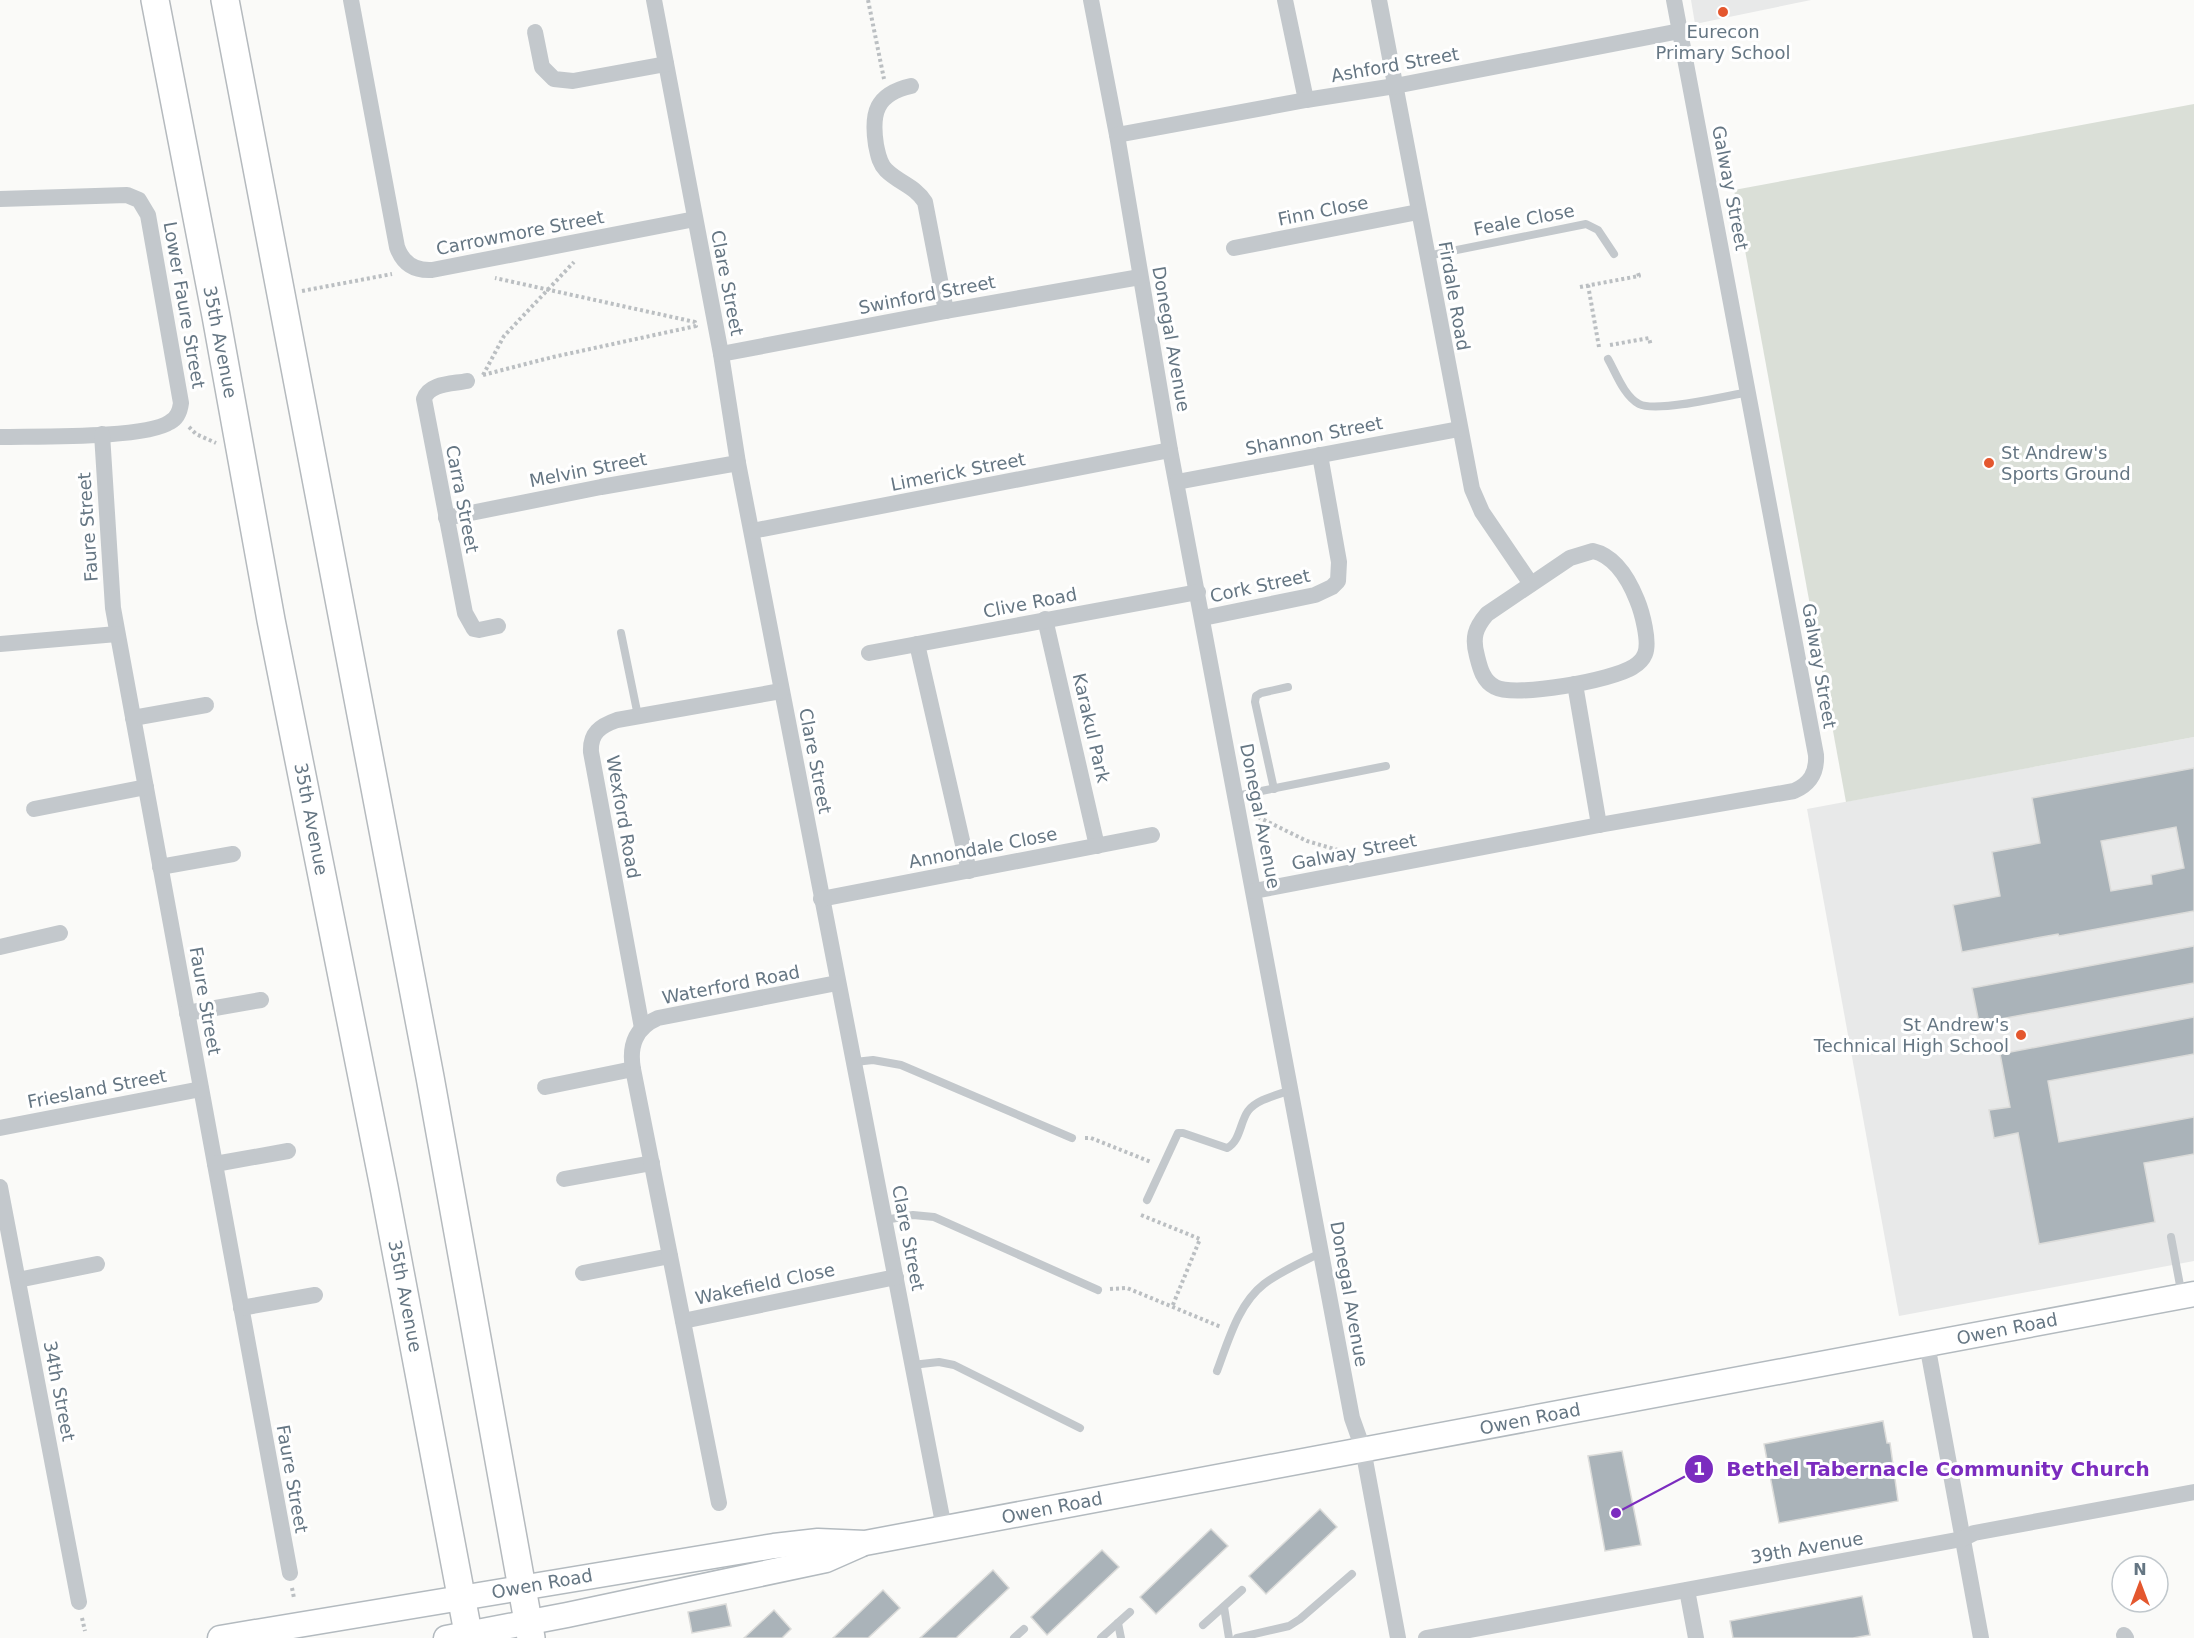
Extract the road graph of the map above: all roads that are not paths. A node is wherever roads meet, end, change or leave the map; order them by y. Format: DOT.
graph roads {
  1 [pos="155,0"];
  2 [pos="225,0"];
  3 [pos="351,0"];
  4 [pos="654,0"];
  5 [pos="1091,0"];
  6 [pos="1284,0"];
  7 [pos="1379,0"];
  8 [pos="1674,0"];
  9 [pos="1680,31"];
  10 [pos="536,33"];
  11 [pos="666,63"];
  12 [pos="911,86"];
  13 [pos="1395,86"];
  14 [pos="1306,100"];
  15 [pos="1117,135"];
  16 [pos="0,199"];
  17 [pos="1418,212"];
  18 [pos="695,219"];
  19 [pos="1234,248"];
  20 [pos="1614,254"];
  21 [pos="1427,256"];
  22 [pos="1140,277"];
  23 [pos="946,311"];
  24 [pos="721,354"];
  25 [pos="1608,359"];
  26 [pos="467,381"];
  27 [pos="1749,392"];
  28 [pos="1459,429"];
  29 [pos="102,434"];
  30 [pos="0,437"];
  31 [pos="1170,450"];
  32 [pos="1320,455"];
  33 [pos="738,462"];
  34 [pos="1177,482"];
  35 [pos="446,518"];
  36 [pos="752,531"];
  37 [pos="1531,584"];
  38 [pos="1198,592"];
  39 [pos="1203,618"];
  40 [pos="1045,619"];
  41 [pos="498,626"];
  42 [pos="621,633"];
  43 [pos="117,634"];
  44 [pos="0,644"];
  45 [pos="916,644"];
  46 [pos="869,653"];
  47 [pos="1575,684"];
  48 [pos="1288,687"];
  49 [pos="781,691"];
  50 [pos="206,705"];
  51 [pos="638,716"];
  52 [pos="133,718"];
  53 [pos="1386,766"];
  54 [pos="146,787"];
  55 [pos="1274,789"];
  56 [pos="1236,796"];
  57 [pos="34,809"];
  58 [pos="1599,825"];
  59 [pos="1152,835"];
  60 [pos="1097,846"];
  61 [pos="233,854"];
  62 [pos="160,867"];
  63 [pos="969,871"];
  64 [pos="1254,891"];
  65 [pos="821,899"];
  66 [pos="60,933"];
  67 [pos="0,947"];
  68 [pos="837,984"];
  69 [pos="261,1000"];
  70 [pos="187,1013"];
  71 [pos="642,1028"];
  72 [pos="855,1062"];
  73 [pos="633,1070"];
  74 [pos="546,1087"];
  75 [pos="201,1089"];
  76 [pos="1292,1090"];
  77 [pos="0,1128"];
  78 [pos="1072,1138"];
  79 [pos="288,1150"];
  80 [pos="652,1163"];
  81 [pos="215,1164"];
  82 [pos="564,1179"];
  83 [pos="0,1187"];
  84 [pos="1147,1200"];
  85 [pos="885,1220"];
  86 [pos="2171,1237"];
  87 [pos="1322,1252"];
  88 [pos="670,1256"];
  89 [pos="97,1264"];
  90 [pos="583,1273"];
  91 [pos="896,1277"];
  92 [pos="18,1280"];
  93 [pos="1098,1290"];
  94 [pos="315,1295"];
  95 [pos="2188,1295"];
  96 [pos="241,1308"];
  97 [pos="683,1321"];
  98 [pos="1927,1344"];
  99 [pos="912,1365"];
  100 [pos="1217,1371"];
  101 [pos="1080,1428"];
  102 [pos="1363,1449"];
  103 [pos="2194,1492"];
  104 [pos="719,1503"];
  105 [pos="944,1528"];
  106 [pos="1962,1539"];
  107 [pos="865,1542"];
  108 [pos="290,1573"];
  109 [pos="1352,1574"];
  110 [pos="522,1587"];
  111 [pos="1242,1590"];
  112 [pos="1687,1590"];
  113 [pos="462,1598"];
  114 [pos="79,1602"];
  115 [pos="1224,1607"];
  116 [pos="1130,1612"];
  117 [pos="1118,1623"];
  118 [pos="1203,1625"];
  119 [pos="1024,1629"];
  120 [pos="529,1630"];
  121 [pos="461,1637"];
  122 [pos="220,1638"];
  123 [pos="1014,1638"];
  124 [pos="1101,1638"];
  125 [pos="1121,1638"];
  126 [pos="1230,1638"];
  127 [pos="1237,1638"];
  128 [pos="1398,1638"];
  129 [pos="1425,1638"];
  130 [pos="1696,1638"];
  131 [pos="1981,1638"];
  1 -- 113 [label="main road, 35th Avenue"];
  2 -- 110 [label="main road"];
  3 -- 18 [label="street, Carrowmore Street"];
  4 -- 11 [label="street, Clare Street"];
  5 -- 15 [label="street, Donegal Avenue"];
  6 -- 14 [label="street"];
  7 -- 13 [label="street, Firdale Road"];
  8 -- 9 [label="street, Galway Street"];
  9 -- 13 [label="street, Ashford Street"];
  9 -- 27 [label="street, Galway Street"];
  10 -- 11 [label="street"];
  11 -- 18 [label="street, Clare Street"];
  12 -- 23 [label="street"];
  13 -- 14 [label="street, Ashford Street"];
  13 -- 17 [label="street, Firdale Road"];
  14 -- 15 [label="street, Ashford Street"];
  15 -- 22 [label="street, Donegal Avenue"];
  16 -- 29 [label="street, Lower Faure Street"];
  17 -- 19 [label="street, Finn Close"];
  17 -- 21 [label="street, Firdale Road"];
  18 -- 24 [label="street, Clare Street"];
  20 -- 21 [label="lane, Feale Close"];
  21 -- 28 [label="street, Firdale Road"];
  22 -- 23 [label="street, Swinford Street"];
  22 -- 31 [label="street, Donegal Avenue"];
  23 -- 24 [label="street, Swinford Street"];
  24 -- 33 [label="street, Clare Street"];
  25 -- 27 [label="lane"];
  26 -- 35 [label="street, Carra Street"];
  27 -- 58 [label="street, Galway Street"];
  28 -- 32 [label="street, Shannon Street"];
  28 -- 37 [label="street, Firdale Road"];
  29 -- 30 [label="street"];
  29 -- 43 [label="street, Faure Street"];
  31 -- 34 [label="street, Donegal Avenue"];
  31 -- 36 [label="street, Limerick Street"];
  32 -- 34 [label="street, Shannon Street"];
  32 -- 39 [label="street, Cork Street"];
  33 -- 35 [label="street, Melvin Street"];
  33 -- 36 [label="street, Clare Street"];
  34 -- 38 [label="street, Donegal Avenue"];
  35 -- 41 [label="street, Carra Street"];
  36 -- 49 [label="street, Clare Street"];
  37 -- 47 [label="street"];
  37 -- 47 [label="street"];
  38 -- 39 [label="street, Donegal Avenue"];
  38 -- 40 [label="street, Clive Road"];
  39 -- 56 [label="street, Donegal Avenue"];
  40 -- 45 [label="street, Clive Road"];
  40 -- 60 [label="street, Karakul Park"];
  42 -- 51 [label="lane"];
  43 -- 44 [label="street"];
  43 -- 52 [label="street, Faure Street"];
  45 -- 46 [label="street, Clive Road"];
  45 -- 63 [label="street"];
  47 -- 58 [label="street"];
  48 -- 55 [label="lane"];
  49 -- 51 [label="street, Wexford Road"];
  49 -- 65 [label="street, Clare Street"];
  50 -- 52 [label="street"];
  51 -- 71 [label="street, Wexford Road"];
  52 -- 54 [label="street, Faure Street"];
  53 -- 55 [label="lane"];
  54 -- 57 [label="street"];
  54 -- 62 [label="street, Faure Street"];
  55 -- 56 [label="lane"];
  56 -- 64 [label="street, Donegal Avenue"];
  58 -- 64 [label="street, Galway Street"];
  59 -- 60 [label="street, Annondale Close"];
  60 -- 63 [label="street, Annondale Close"];
  61 -- 62 [label="street"];
  62 -- 70 [label="street, Faure Street"];
  63 -- 65 [label="street, Annondale Close"];
  64 -- 76 [label="street, Donegal Avenue"];
  65 -- 68 [label="street, Clare Street"];
  66 -- 67 [label="street"];
  68 -- 71 [label="street, Waterford Road"];
  68 -- 72 [label="street, Clare Street"];
  69 -- 70 [label="street"];
  70 -- 75 [label="street, Faure Street"];
  71 -- 73 [label="street"];
  72 -- 78 [label="lane"];
  72 -- 85 [label="street, Clare Street"];
  73 -- 74 [label="street"];
  73 -- 80 [label="street"];
  75 -- 77 [label="street, Friesland Street"];
  75 -- 81 [label="street, Faure Street"];
  76 -- 84 [label="lane"];
  76 -- 87 [label="street, Donegal Avenue"];
  79 -- 81 [label="street"];
  80 -- 82 [label="street"];
  80 -- 88 [label="street"];
  81 -- 96 [label="street, Faure Street"];
  83 -- 92 [label="street, 34th Street"];
  85 -- 91 [label="street, Clare Street"];
  85 -- 93 [label="lane"];
  86 -- 95 [label="lane"];
  87 -- 100 [label="lane"];
  87 -- 102 [label="street, Donegal Avenue"];
  88 -- 90 [label="street"];
  88 -- 97 [label="street"];
  89 -- 92 [label="street"];
  91 -- 97 [label="street, Wakefield Close"];
  91 -- 99 [label="street, Clare Street"];
  92 -- 114 [label="street, 34th Street"];
  94 -- 96 [label="street"];
  95 -- 98 [label="street, Owen Road"];
  96 -- 108 [label="street, Faure Street"];
  97 -- 104 [label="street, Wakefield Close"];
  98 -- 102 [label="street, Owen Road"];
  98 -- 106 [label="street"];
  99 -- 101 [label="lane"];
  99 -- 105 [label="street, Clare Street"];
  102 -- 105 [label="street, Owen Road"];
  102 -- 128 [label="street, Donegal Avenue"];
  103 -- 106 [label="street, 39th Avenue"];
  105 -- 107 [label="street, Owen Road"];
  106 -- 112 [label="street, 39th Avenue"];
  106 -- 131 [label="street"];
  107 -- 110 [label="street, Owen Road"];
  107 -- 120 [label="street, Owen Road"];
  109 -- 127 [label="lane"];
  110 -- 113 [label="street, Owen Road"];
  110 -- 120 [label="main road"];
  111 -- 115 [label="lane"];
  112 -- 129 [label="street, 39th Avenue"];
  112 -- 130 [label="street"];
  113 -- 121 [label="main road, 35th Avenue"];
  113 -- 122 [label="street, Owen Road"];
  115 -- 118 [label="lane"];
  115 -- 126 [label="lane"];
  116 -- 117 [label="lane"];
  117 -- 124 [label="lane"];
  117 -- 125 [label="lane"];
  119 -- 123 [label="lane"];
  120 -- 121 [label="street, Owen Road"];
}
